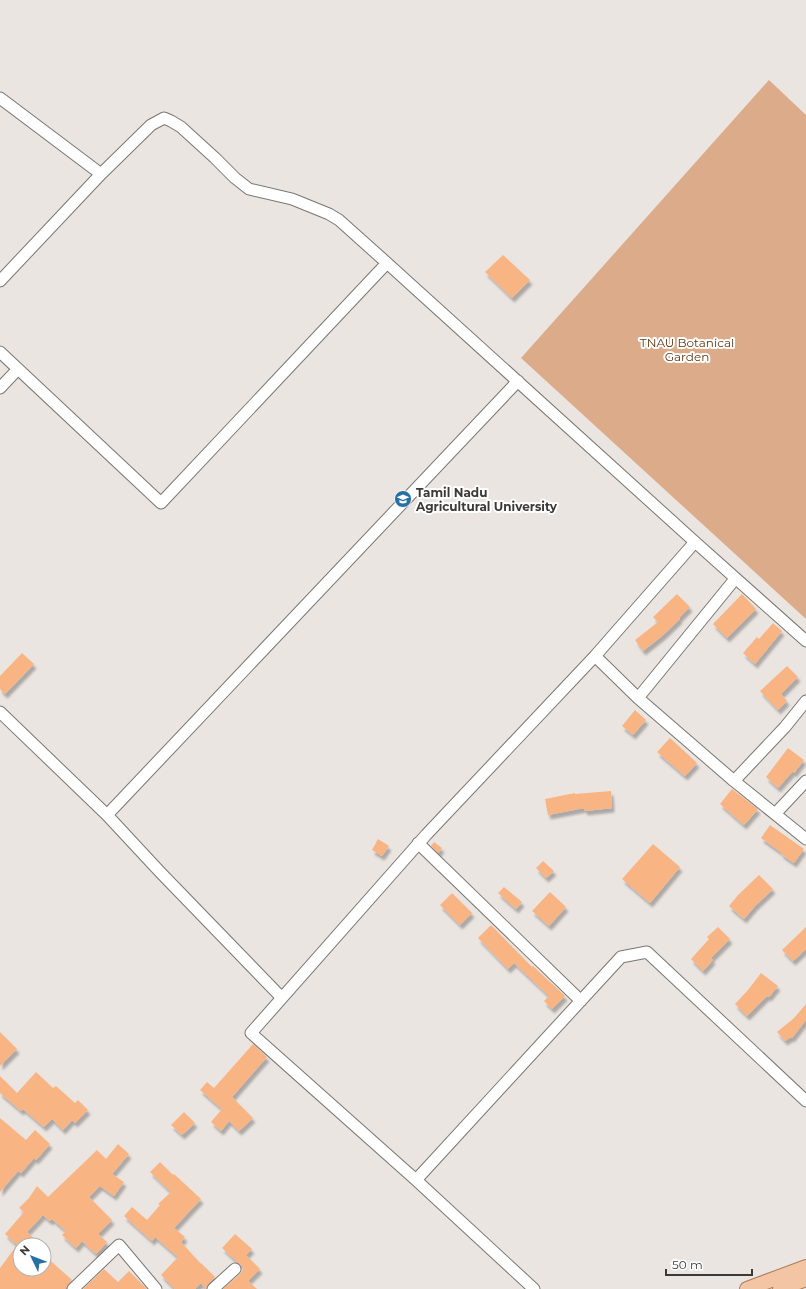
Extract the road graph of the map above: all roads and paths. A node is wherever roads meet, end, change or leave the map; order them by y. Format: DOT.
graph roads {
  1 [pos="0,98"];
  2 [pos="101,174"];
  3 [pos="388,263"];
  4 [pos="0,281"];
  5 [pos="0,352"];
  6 [pos="18,369"];
  7 [pos="518,381"];
  8 [pos="0,388"];
  9 [pos="695,542"];
  10 [pos="735,579"];
  11 [pos="806,641"];
  12 [pos="595,656"];
  13 [pos="638,698"];
  14 [pos="806,701"];
  15 [pos="0,712"];
  16 [pos="734,781"];
  17 [pos="806,781"];
  18 [pos="775,814"];
  19 [pos="107,815"];
  20 [pos="806,840"];
  21 [pos="418,843"];
  22 [pos="281,997"];
  23 [pos="581,1001"];
  24 [pos="806,1101"];
  25 [pos="416,1180"];
  26 [pos="806,1267"];
  27 [pos="235,1269"];
  28 [pos="806,1279"];
  29 [pos="73,1289"];
  30 [pos="156,1289"];
  31 [pos="213,1289"];
  32 [pos="534,1289"];
  33 [pos="747,1289"];
  34 [pos="780,1289"];
  1 -- 2 [label="street"];
  2 -- 3 [label="street"];
  2 -- 4 [label="street"];
  3 -- 6 [label="street"];
  3 -- 7 [label="street"];
  5 -- 6 [label="street"];
  6 -- 8 [label="street"];
  7 -- 9 [label="street"];
  7 -- 19 [label="street"];
  9 -- 10 [label="street"];
  9 -- 12 [label="street"];
  10 -- 11 [label="street"];
  10 -- 13 [label="street"];
  12 -- 13 [label="street"];
  12 -- 21 [label="street"];
  13 -- 16 [label="street"];
  14 -- 16 [label="street"];
  15 -- 19 [label="street"];
  16 -- 18 [label="street"];
  17 -- 18 [label="street"];
  18 -- 20 [label="street"];
  19 -- 22 [label="street"];
  21 -- 22 [label="street"];
  21 -- 23 [label="street"];
  22 -- 25 [label="street"];
  23 -- 24 [label="street"];
  23 -- 25 [label="street"];
  25 -- 32 [label="street"];
  26 -- 33 [label="main road"];
  27 -- 31 [label="street"];
  28 -- 34 [label="main road"];
  29 -- 30 [label="street"];
}
